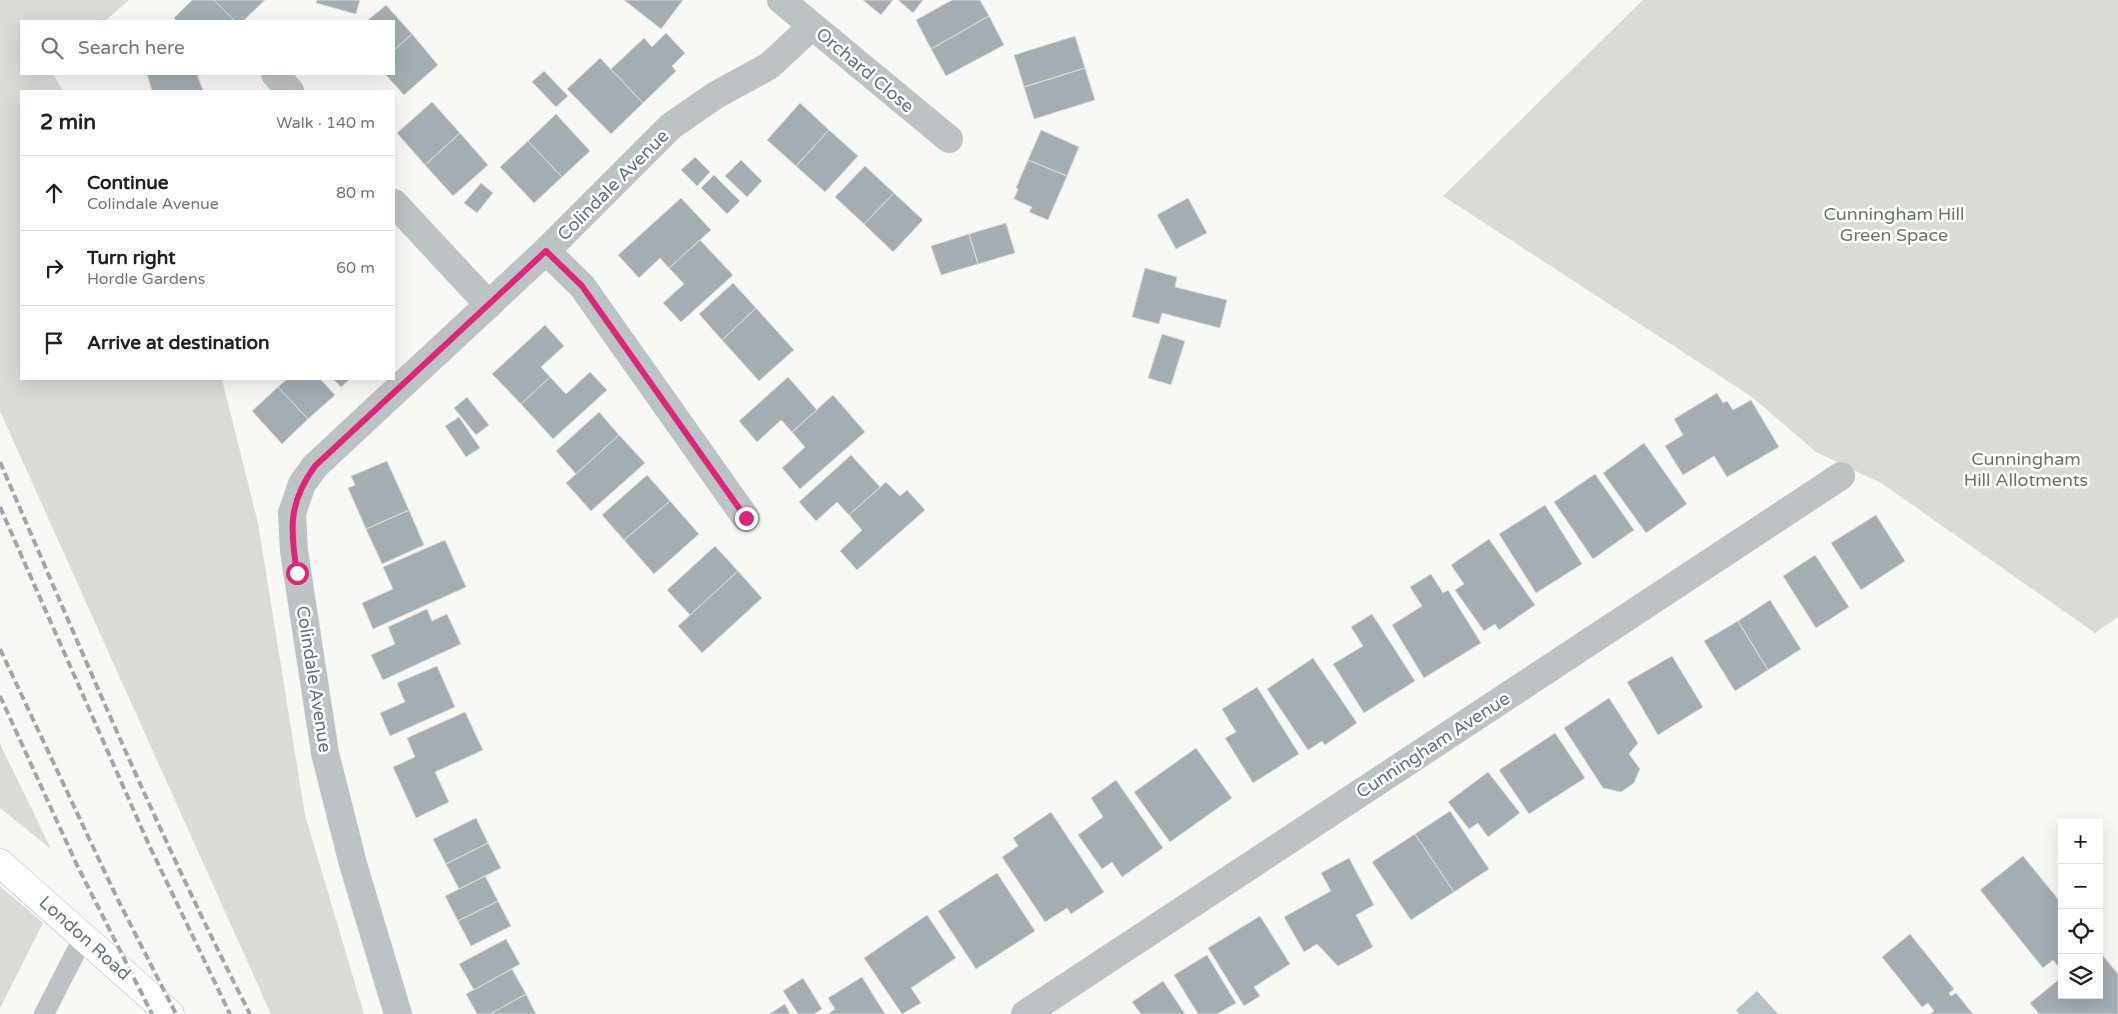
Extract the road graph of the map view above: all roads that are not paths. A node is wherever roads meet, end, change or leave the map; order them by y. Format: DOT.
graph roads {
  1 [pos="781,0"];
  2 [pos="812,26"];
  3 [pos="275,75"];
  4 [pos="289,90"];
  5 [pos="949,139"];
  6 [pos="395,204"];
  7 [pos="546,251"];
  8 [pos="489,305"];
  9 [pos="1841,476"];
  10 [pos="746,518"];
  11 [pos="0,863"];
  12 [pos="84,936"];
  13 [pos="44,1014"];
  14 [pos="170,1014"];
  15 [pos="398,1014"];
  16 [pos="1025,1014"];
  1 -- 2 [label="street, Orchard Close"];
  2 -- 5 [label="street, Orchard Close"];
  2 -- 7 [label="street, Colindale Avenue"];
  3 -- 4 [label="street"];
  6 -- 8 [label="street"];
  7 -- 8 [label="street, Colindale Avenue"];
  7 -- 10 [label="street"];
  8 -- 15 [label="street, Colindale Avenue"];
  9 -- 16 [label="street, Cunningham Avenue"];
  11 -- 12 [label="main road, London Road"];
  12 -- 13 [label="lane"];
  12 -- 14 [label="main road, London Road"];
}
